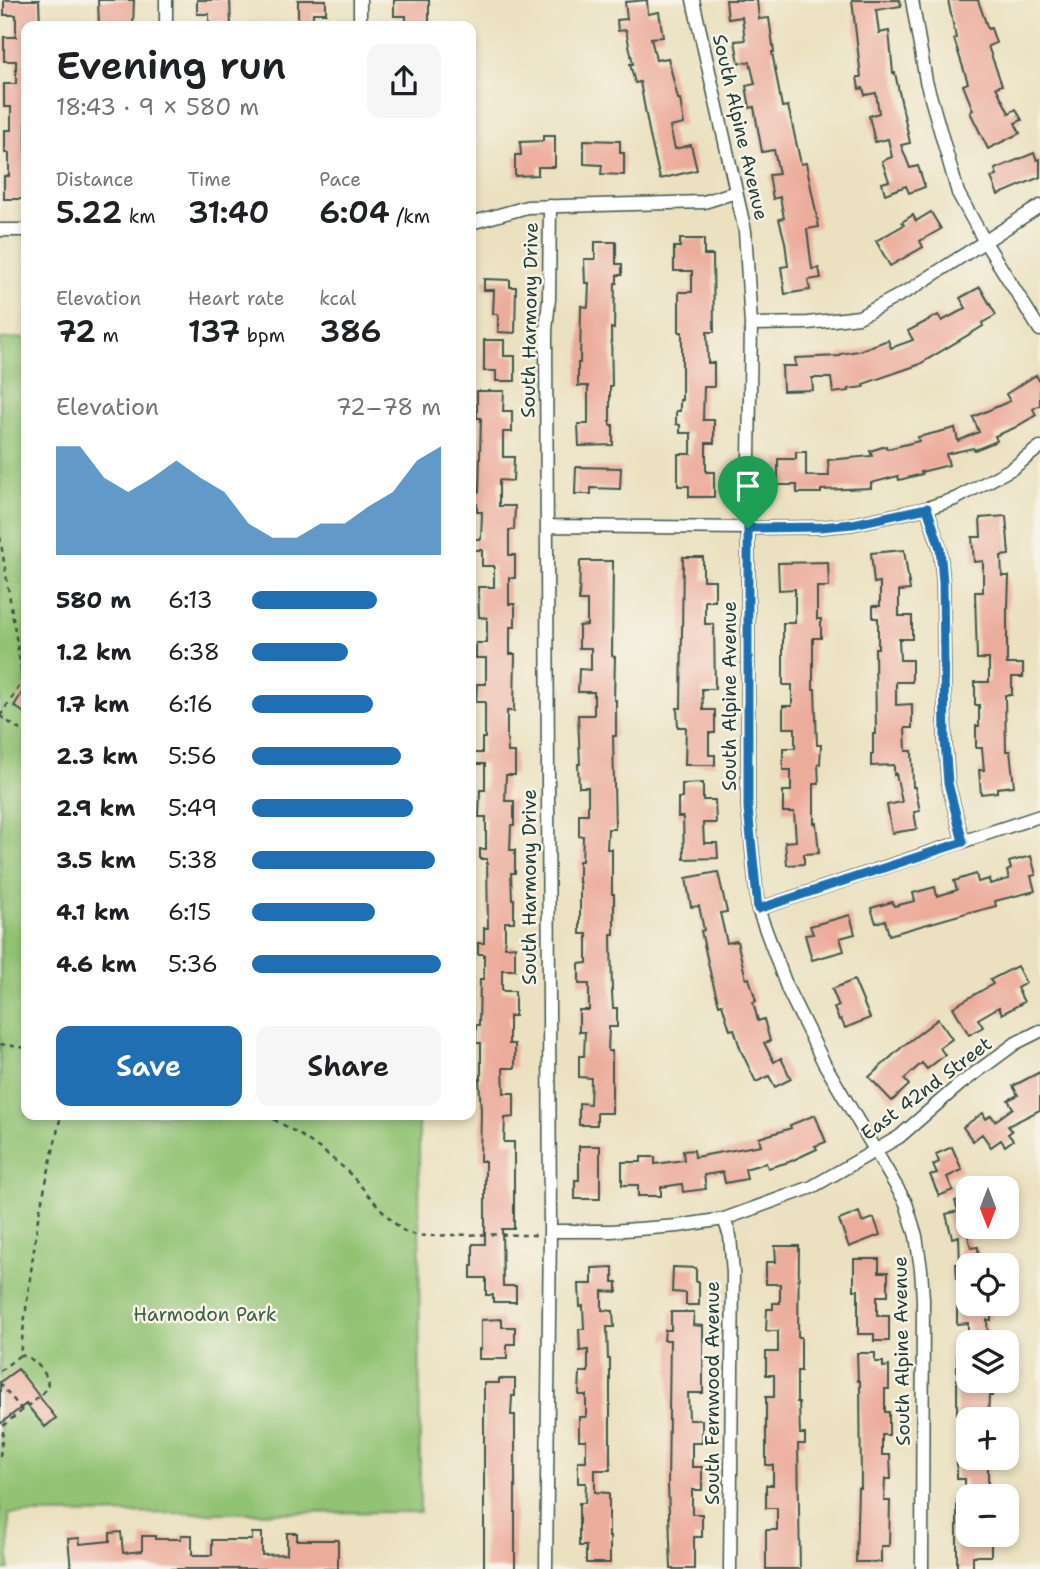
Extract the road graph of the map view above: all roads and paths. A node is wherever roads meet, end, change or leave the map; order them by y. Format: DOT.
graph roads {
  1 [pos="166,0"];
  2 [pos="360,0"];
  3 [pos="693,0"];
  4 [pos="912,0"];
  5 [pos="166,21"];
  6 [pos="360,21"];
  7 [pos="736,192"];
  8 [pos="550,206"];
  9 [pos="1040,206"];
  10 [pos="476,222"];
  11 [pos="0,230"];
  12 [pos="21,230"];
  13 [pos="985,242"];
  14 [pos="751,324"];
  15 [pos="1040,330"];
  16 [pos="1040,447"];
  17 [pos="927,508"];
  18 [pos="547,526"];
  19 [pos="748,528"];
  20 [pos="0,537"];
  21 [pos="21,657"];
  22 [pos="21,686"];
  23 [pos="0,716"];
  24 [pos="21,731"];
  25 [pos="1040,816"];
  26 [pos="963,842"];
  27 [pos="758,909"];
  28 [pos="1040,1031"];
  29 [pos="0,1044"];
  30 [pos="21,1047"];
  31 [pos="60,1120"];
  32 [pos="274,1120"];
  33 [pos="876,1152"];
  34 [pos="724,1219"];
  35 [pos="550,1231"];
  36 [pos="20,1355"];
  37 [pos="0,1371"];
  38 [pos="0,1383"];
  39 [pos="22,1410"];
  40 [pos="0,1456"];
  41 [pos="546,1569"];
  42 [pos="730,1569"];
  43 [pos="922,1569"];
  1 -- 5 [label="street"];
  2 -- 6 [label="street"];
  3 -- 7 [label="street, South Alpine Avenue"];
  4 -- 13 [label="street"];
  7 -- 8 [label="street"];
  7 -- 14 [label="street, South Alpine Avenue"];
  8 -- 10 [label="street"];
  8 -- 18 [label="street, South Harmony Drive"];
  9 -- 13 [label="street"];
  11 -- 12 [label="street"];
  13 -- 14 [label="street"];
  13 -- 15 [label="street"];
  14 -- 19 [label="street, South Alpine Avenue"];
  16 -- 17 [label="street"];
  17 -- 19 [label="street"];
  17 -- 26 [label="street"];
  18 -- 19 [label="street"];
  18 -- 35 [label="street, South Harmony Drive"];
  19 -- 27 [label="street, South Alpine Avenue"];
  20 -- 21 [label="path"];
  22 -- 23 [label="path"];
  23 -- 24 [label="path"];
  25 -- 26 [label="street"];
  26 -- 27 [label="street"];
  27 -- 33 [label="street, South Alpine Avenue"];
  28 -- 33 [label="street, East 42nd Street"];
  29 -- 30 [label="path"];
  31 -- 36 [label="path"];
  32 -- 35 [label="path"];
  33 -- 34 [label="street, East 42nd Street"];
  33 -- 43 [label="street, South Alpine Avenue"];
  34 -- 35 [label="street, East 42nd Street"];
  34 -- 42 [label="street, South Fernwood Avenue"];
  35 -- 41 [label="street, South Harmony Drive"];
  36 -- 37 [label="path"];
  36 -- 39 [label="path"];
  38 -- 39 [label="path"];
  39 -- 40 [label="path"];
}
